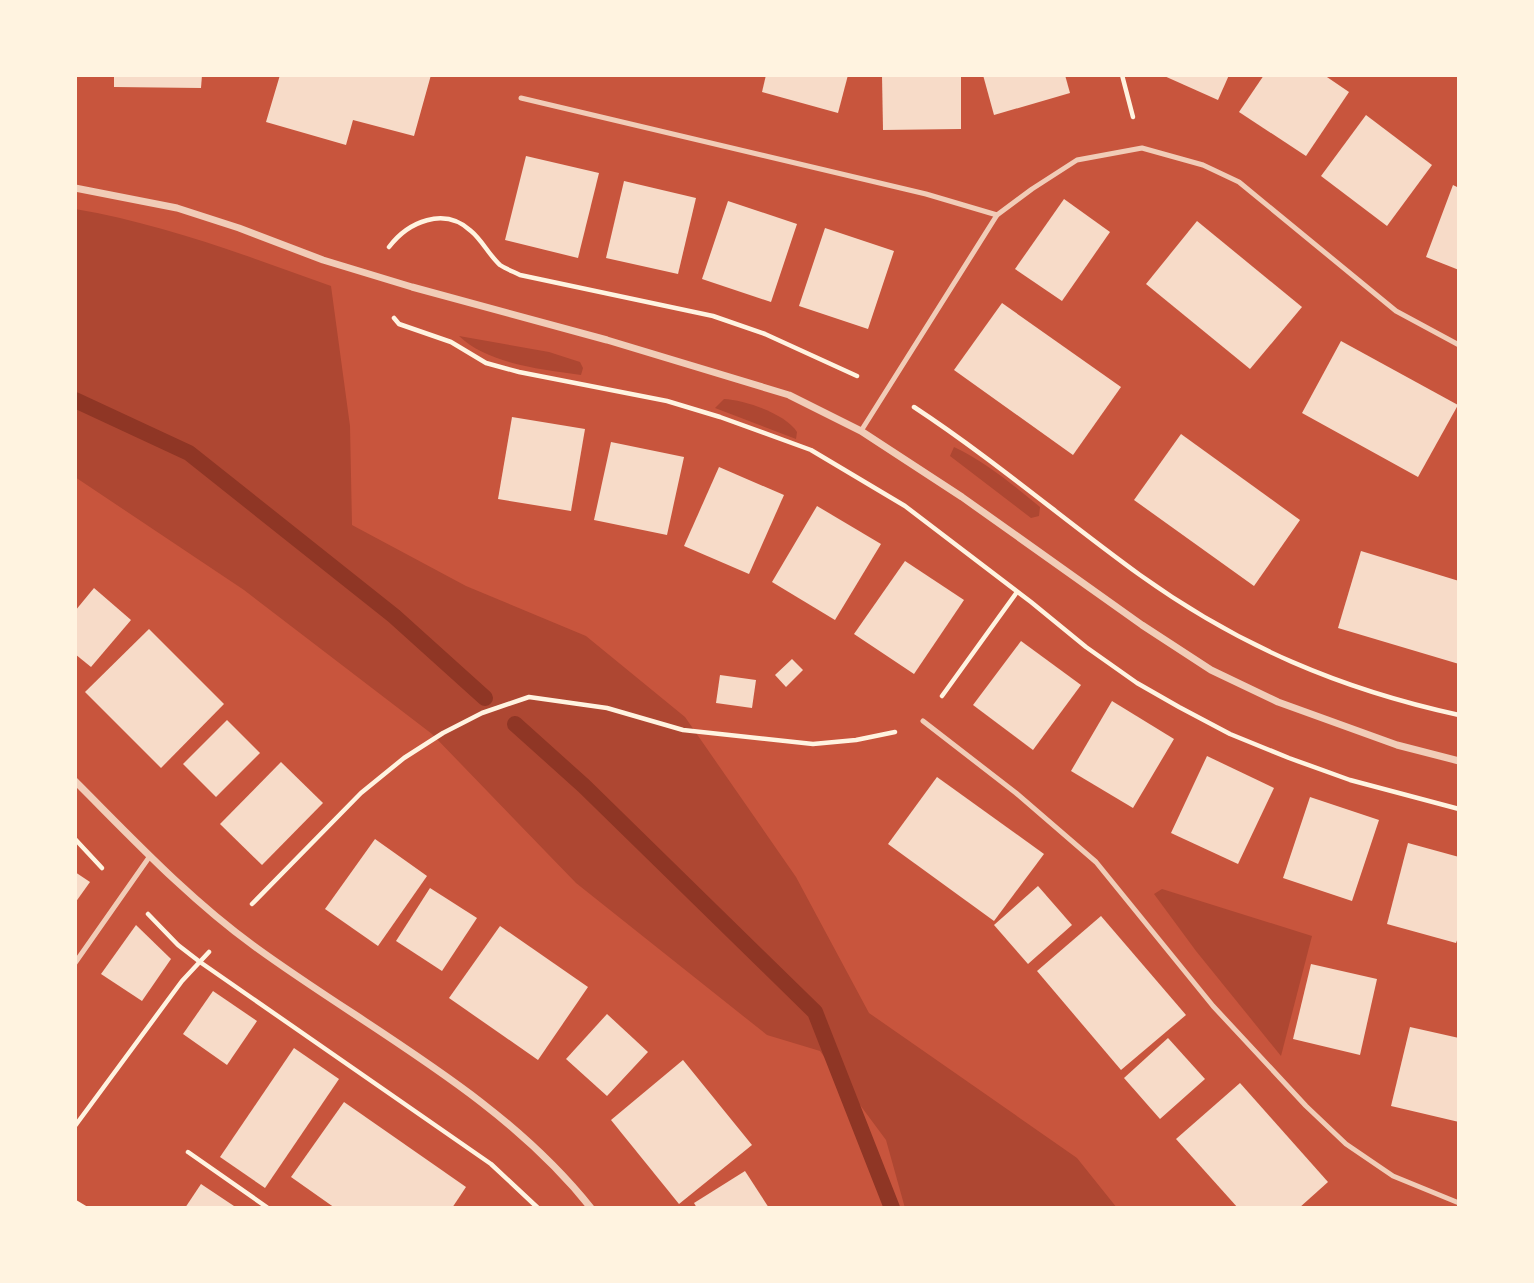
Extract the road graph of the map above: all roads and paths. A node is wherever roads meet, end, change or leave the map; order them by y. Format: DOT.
graph roads {
  1 [pos="1122,75"];
  2 [pos="521,98"];
  3 [pos="1142,148"];
  4 [pos="75,188"];
  5 [pos="997,215"];
  6 [pos="520,275"];
  7 [pos="377,277"];
  8 [pos="1459,345"];
  9 [pos="861,431"];
  10 [pos="1017,592"];
  11 [pos="923,721"];
  12 [pos="443,733"];
  13 [pos="1459,761"];
  14 [pos="75,781"];
  15 [pos="1459,809"];
  16 [pos="75,839"];
  17 [pos="150,856"];
  18 [pos="125,891"];
  19 [pos="75,963"];
  20 [pos="188,1152"];
  21 [pos="75,1202"];
  22 [pos="1459,1203"];
  23 [pos="85,1208"];
  24 [pos="268,1208"];
  25 [pos="538,1208"];
  26 [pos="591,1208"];
  1 -- 3 [label="path"];
  2 -- 5 [label="lane"];
  3 -- 5 [label="lane"];
  3 -- 8 [label="lane"];
  4 -- 7 [label="street"];
  5 -- 9 [label="lane"];
  6 -- 7 [label="path"];
  7 -- 9 [label="street"];
  7 -- 10 [label="path"];
  9 -- 13 [label="street"];
  10 -- 11 [label="path"];
  10 -- 15 [label="path"];
  11 -- 12 [label="path"];
  11 -- 22 [label="lane"];
  14 -- 17 [label="street"];
  16 -- 18 [label="path"];
  17 -- 18 [label="lane"];
  17 -- 26 [label="street"];
  18 -- 19 [label="lane"];
  18 -- 25 [label="path"];
  20 -- 24 [label="path"];
  21 -- 23 [label="path"];
}
